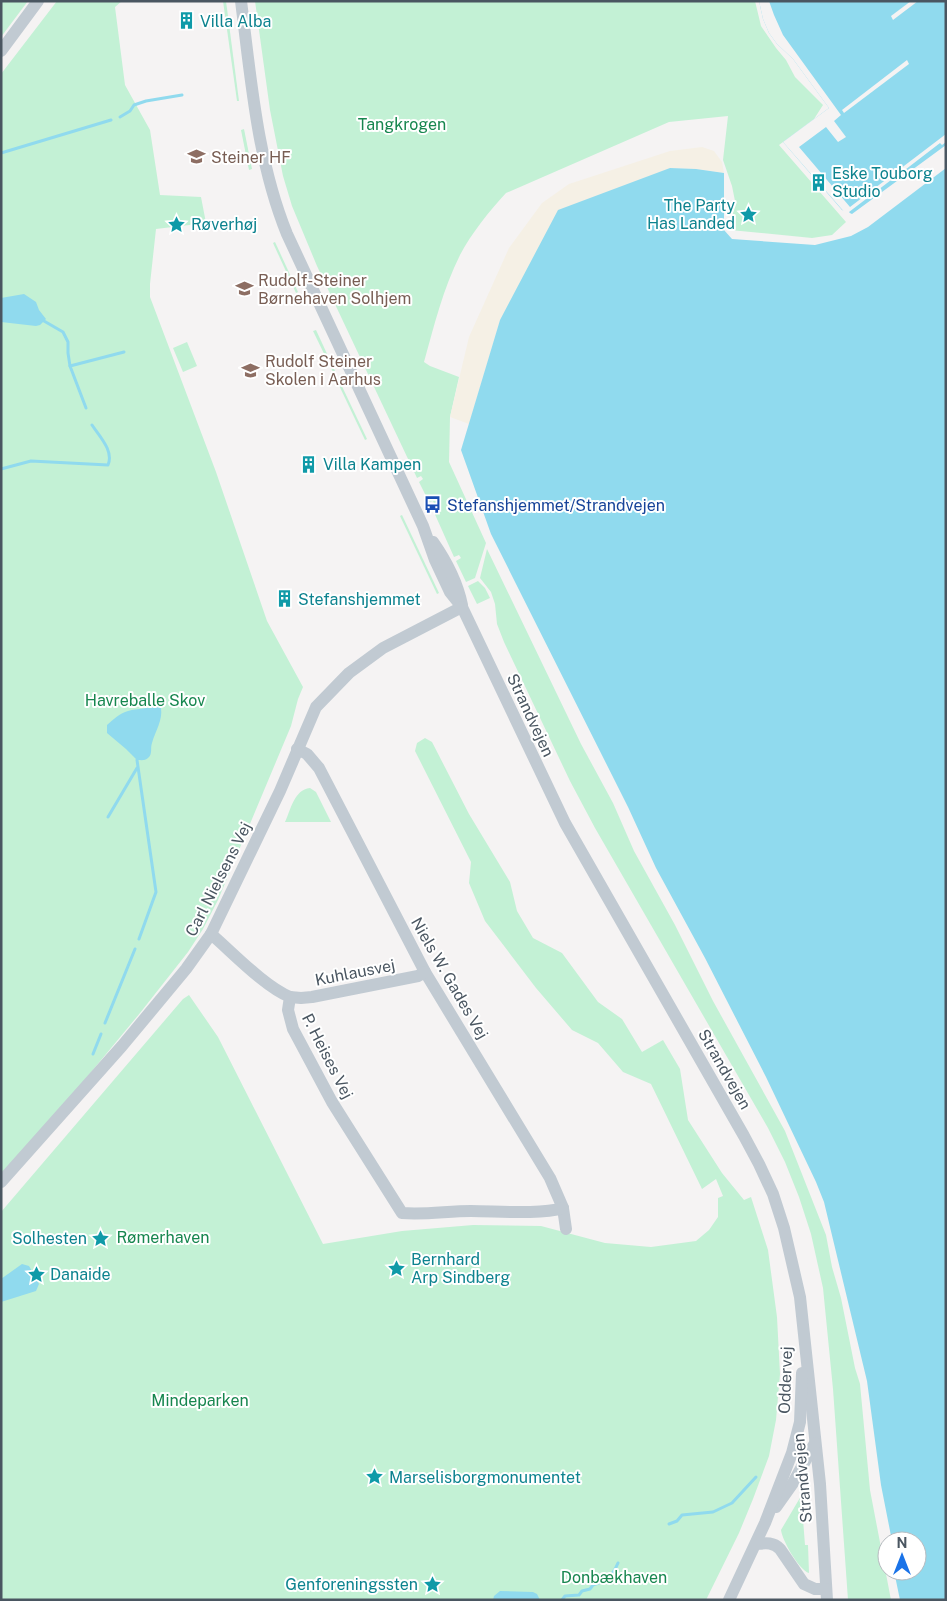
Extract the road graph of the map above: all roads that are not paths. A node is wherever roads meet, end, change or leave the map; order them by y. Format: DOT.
graph roads {
  1 [pos="38,1"];
  2 [pos="241,1"];
  3 [pos="1,51"];
  4 [pos="462,607"];
  5 [pos="297,749"];
  6 [pos="211,934"];
  7 [pos="425,972"];
  8 [pos="290,996"];
  9 [pos="1,1182"];
  10 [pos="563,1208"];
  11 [pos="566,1229"];
  12 [pos="803,1323"];
  13 [pos="815,1443"];
  14 [pos="765,1522"];
  15 [pos="756,1544"];
  16 [pos="827,1594"];
  17 [pos="729,1600"];
  1 -- 3 [label="street"];
  2 -- 4 [label="street, Strandvejen"];
  4 -- 5 [label="street, Carl Nielsens Vej"];
  4 -- 12 [label="street, Strandvejen"];
  5 -- 6 [label="street, Carl Nielsens Vej"];
  5 -- 7 [label="street, Niels W. Gades Vej"];
  6 -- 8 [label="street, P. Heises Vej"];
  6 -- 9 [label="street, Carl Nielsens Vej"];
  7 -- 8 [label="street, Kuhlausvej"];
  7 -- 10 [label="street, Niels W. Gades Vej"];
  8 -- 10 [label="street, P. Heises Vej"];
  10 -- 11 [label="street, Niels W. Gades Vej"];
  12 -- 13 [label="street, Strandvejen"];
  12 -- 14 [label="street, Oddervej"];
  13 -- 14 [label="street, Oddervej"];
  13 -- 16 [label="street, Strandvejen"];
  14 -- 15 [label="street, Oddervej"];
  15 -- 16 [label="street, Strandvejen"];
  15 -- 17 [label="street, Oddervej"];
}
